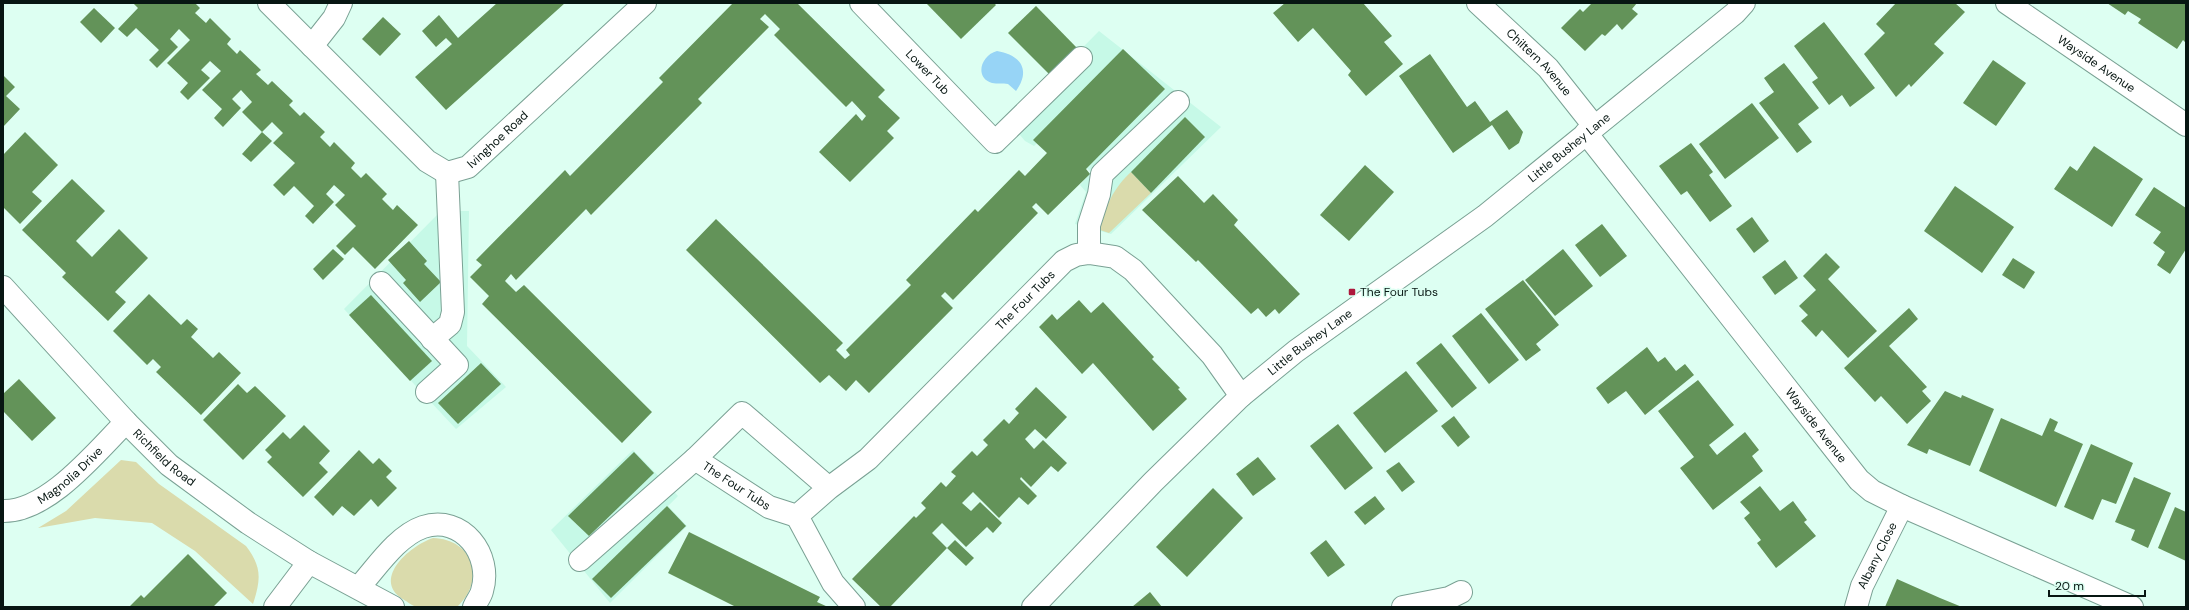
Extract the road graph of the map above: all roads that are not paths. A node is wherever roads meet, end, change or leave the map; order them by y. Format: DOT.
graph roads {
  1 [pos="269,3"];
  2 [pos="341,3"];
  3 [pos="645,3"];
  4 [pos="861,3"];
  5 [pos="1478,3"];
  6 [pos="1744,3"];
  7 [pos="2006,3"];
  8 [pos="312,46"];
  9 [pos="1081,58"];
  10 [pos="1178,102"];
  11 [pos="2186,125"];
  12 [pos="1590,130"];
  13 [pos="447,173"];
  14 [pos="1089,252"];
  15 [pos="381,283"];
  16 [pos="3,287"];
  17 [pos="432,339"];
  18 [pos="428,392"];
  19 [pos="1241,396"];
  20 [pos="126,422"];
  21 [pos="695,458"];
  22 [pos="829,488"];
  23 [pos="1902,506"];
  24 [pos="3,511"];
  25 [pos="797,516"];
  26 [pos="580,560"];
  27 [pos="309,562"];
  28 [pos="359,587"];
  29 [pos="1461,592"];
  30 [pos="275,607"];
  31 [pos="393,607"];
  32 [pos="474,607"];
  33 [pos="854,607"];
  34 [pos="1033,607"];
  35 [pos="1403,607"];
  36 [pos="1856,607"];
  37 [pos="2132,607"];
  1 -- 8 [label="street"];
  2 -- 8 [label="street"];
  3 -- 13 [label="street, Ivinghoe Road"];
  4 -- 9 [label="street, Lower Tub"];
  5 -- 12 [label="street, Chiltern Avenue"];
  6 -- 12 [label="street, Little Bushey Lane"];
  7 -- 11 [label="street, Wayside Avenue"];
  8 -- 13 [label="street"];
  10 -- 14 [label="street"];
  12 -- 19 [label="street, Little Bushey Lane"];
  12 -- 23 [label="street, Wayside Avenue"];
  13 -- 17 [label="street"];
  14 -- 19 [label="street, The Four Tubs"];
  14 -- 22 [label="street, The Four Tubs"];
  15 -- 17 [label="street"];
  16 -- 20 [label="street, Richfield Road"];
  17 -- 18 [label="street"];
  19 -- 34 [label="street, Little Bushey Lane"];
  20 -- 24 [label="street, Magnolia Drive"];
  20 -- 27 [label="street, Richfield Road"];
  21 -- 22 [label="street, The Four Tubs"];
  21 -- 25 [label="street, The Four Tubs"];
  21 -- 26 [label="street"];
  22 -- 25 [label="street, The Four Tubs"];
  23 -- 36 [label="street, Albany Close"];
  23 -- 37 [label="street, Wayside Avenue"];
  25 -- 33 [label="street"];
  27 -- 28 [label="street, Richfield Road"];
  27 -- 30 [label="street"];
  28 -- 31 [label="street, Richfield Road"];
  28 -- 32 [label="street"];
  29 -- 35 [label="street"];
}
